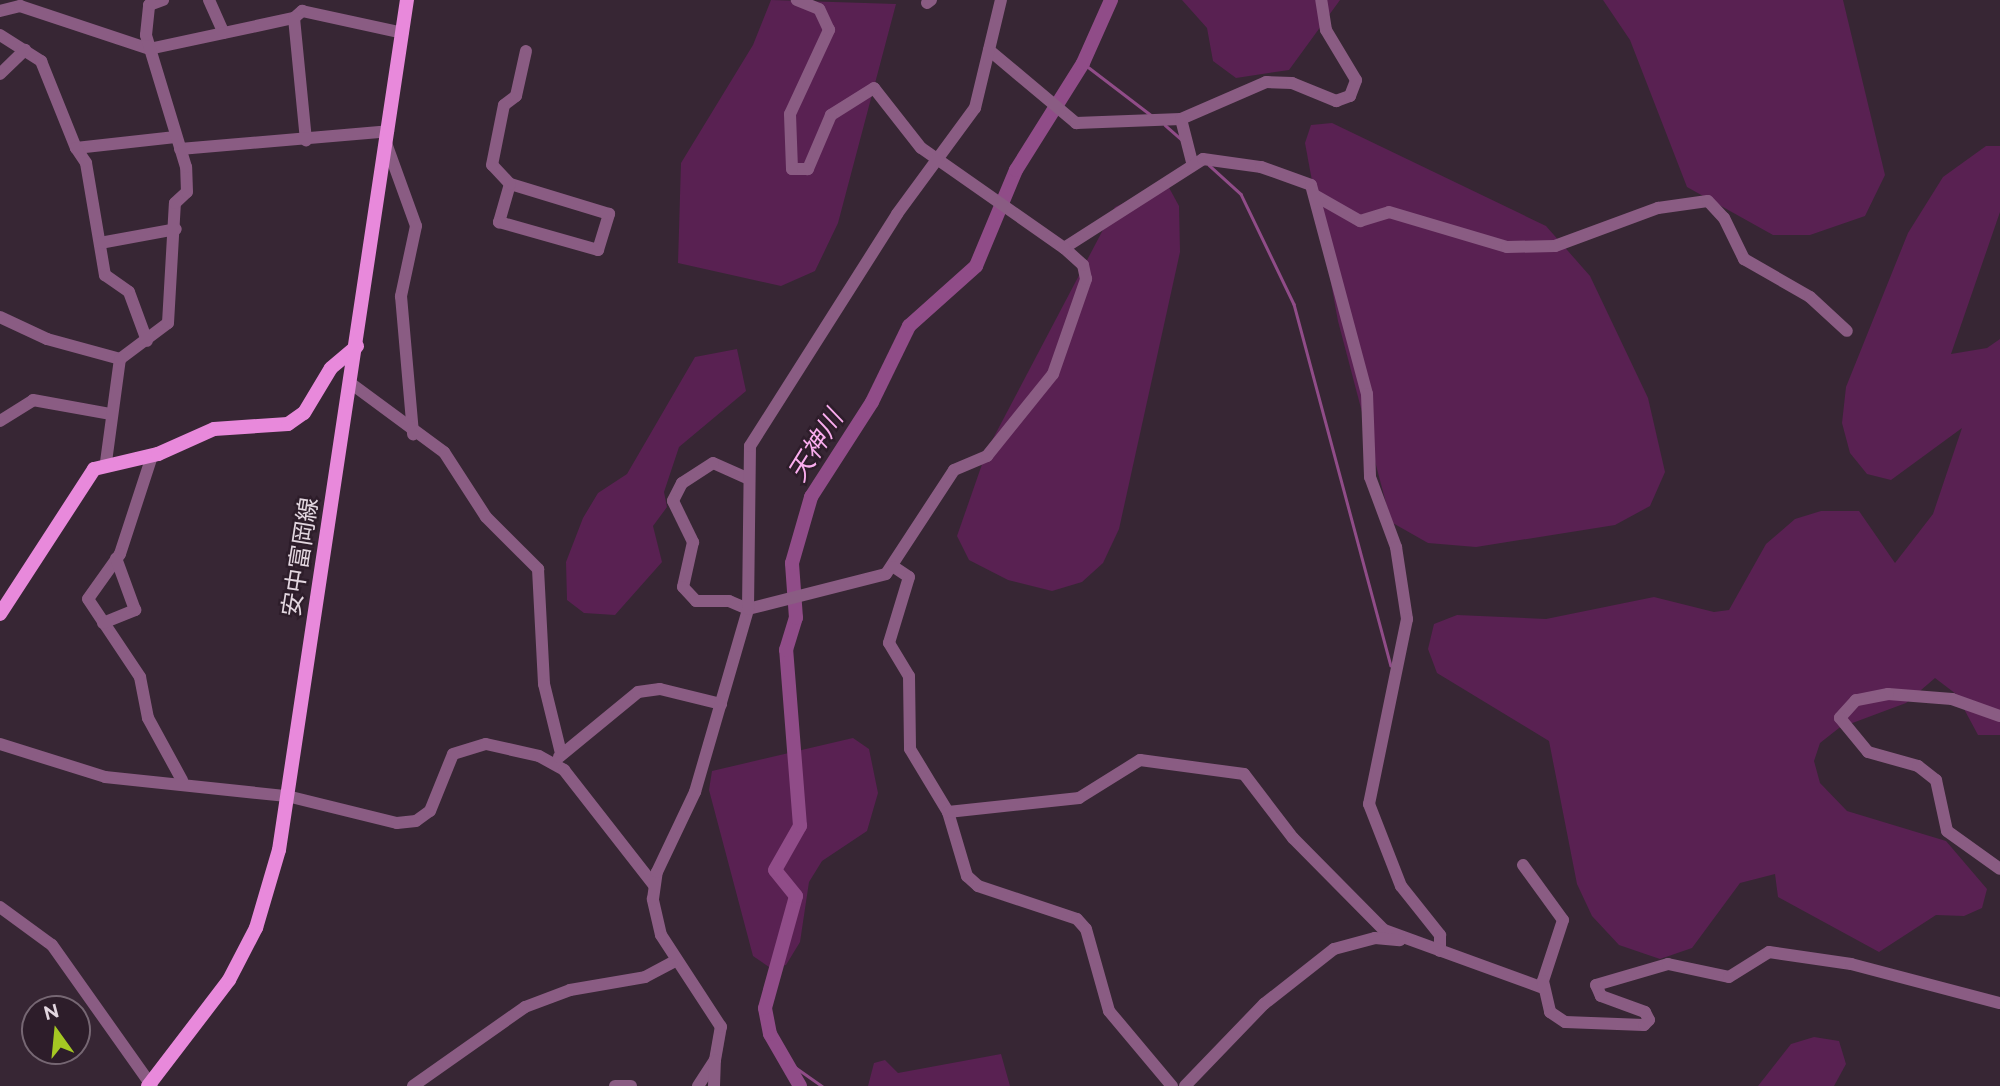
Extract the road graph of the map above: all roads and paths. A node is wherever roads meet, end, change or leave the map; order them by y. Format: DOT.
graph roads {
  1 [pos="163,0"];
  2 [pos="209,0"];
  3 [pos="407,0"];
  4 [pos="797,0"];
  5 [pos="1001,0"];
  6 [pos="1321,0"];
  7 [pos="300,10"];
  8 [pos="0,11"];
  9 [pos="223,33"];
  10 [pos="403,33"];
  11 [pos="0,35"];
  12 [pos="149,49"];
  13 [pos="25,50"];
  14 [pos="989,50"];
  15 [pos="526,51"];
  16 [pos="0,74"];
  17 [pos="1181,119"];
  18 [pos="387,137"];
  19 [pos="306,140"];
  20 [pos="178,143"];
  21 [pos="76,148"];
  22 [pos="941,156"];
  23 [pos="1192,162"];
  24 [pos="510,184"];
  25 [pos="1316,195"];
  26 [pos="176,229"];
  27 [pos="100,243"];
  28 [pos="1064,248"];
  29 [pos="0,317"];
  30 [pos="1847,331"];
  31 [pos="147,341"];
  32 [pos="358,346"];
  33 [pos="120,359"];
  34 [pos="354,385"];
  35 [pos="110,414"];
  36 [pos="0,421"];
  37 [pos="413,434"];
  38 [pos="152,456"];
  39 [pos="106,462"];
  40 [pos="749,479"];
  41 [pos="116,558"];
  42 [pos="894,567"];
  43 [pos="748,609"];
  44 [pos="0,614"];
  45 [pos="103,622"];
  46 [pos="721,704"];
  47 [pos="2000,716"];
  48 [pos="0,744"];
  49 [pos="558,758"];
  50 [pos="182,780"];
  51 [pos="287,796"];
  52 [pos="948,812"];
  53 [pos="1523,865"];
  54 [pos="2000,869"];
  55 [pos="654,885"];
  56 [pos="0,907"];
  57 [pos="1404,940"];
  58 [pos="1440,951"];
  59 [pos="677,960"];
  60 [pos="1543,988"];
  61 [pos="2000,1003"];
  62 [pos="715,1060"];
  63 [pos="149,1085"];
  64 [pos="413,1086"];
  65 [pos="615,1086"];
  66 [pos="631,1086"];
  67 [pos="698,1086"];
  68 [pos="714,1086"];
  69 [pos="1172,1086"];
  70 [pos="1185,1086"];
  1 -- 12 [label="street"];
  2 -- 9 [label="street"];
  3 -- 10 [label="main road, 安中富岡線"];
  4 -- 22 [label="street"];
  5 -- 14 [label="street"];
  6 -- 17 [label="street"];
  7 -- 9 [label="street"];
  7 -- 10 [label="street"];
  7 -- 19 [label="street"];
  8 -- 12 [label="street"];
  9 -- 12 [label="street"];
  10 -- 18 [label="main road, 安中富岡線"];
  11 -- 13 [label="street"];
  12 -- 20 [label="street"];
  13 -- 16 [label="street"];
  13 -- 21 [label="street"];
  14 -- 17 [label="street"];
  14 -- 22 [label="street"];
  15 -- 24 [label="street"];
  17 -- 23 [label="street"];
  18 -- 19 [label="street"];
  18 -- 32 [label="main road, 安中富岡線"];
  18 -- 37 [label="street"];
  19 -- 20 [label="street"];
  20 -- 21 [label="street"];
  20 -- 26 [label="street"];
  21 -- 27 [label="street"];
  22 -- 28 [label="street"];
  22 -- 40 [label="street"];
  23 -- 25 [label="street"];
  23 -- 28 [label="street"];
  24 -- 24 [label="street"];
  25 -- 30 [label="street"];
  25 -- 58 [label="street"];
  26 -- 27 [label="street"];
  26 -- 31 [label="street"];
  27 -- 31 [label="street"];
  28 -- 42 [label="street"];
  29 -- 33 [label="street"];
  31 -- 33 [label="street"];
  32 -- 34 [label="main road, 安中富岡線"];
  32 -- 38 [label="main road"];
  33 -- 35 [label="street"];
  34 -- 37 [label="street"];
  34 -- 51 [label="main road, 安中富岡線"];
  35 -- 36 [label="street"];
  35 -- 39 [label="street"];
  37 -- 49 [label="street"];
  38 -- 39 [label="main road"];
  38 -- 41 [label="street"];
  39 -- 44 [label="main road"];
  40 -- 43 [label="street"];
  40 -- 43 [label="street"];
  41 -- 45 [label="street"];
  41 -- 45 [label="street"];
  42 -- 43 [label="street"];
  42 -- 52 [label="street"];
  43 -- 46 [label="street"];
  45 -- 50 [label="street"];
  46 -- 49 [label="street"];
  46 -- 55 [label="street"];
  47 -- 54 [label="street"];
  48 -- 50 [label="street"];
  49 -- 51 [label="street"];
  49 -- 55 [label="street"];
  50 -- 51 [label="street"];
  51 -- 63 [label="main road, 安中富岡線"];
  52 -- 57 [label="street"];
  52 -- 69 [label="street"];
  53 -- 60 [label="street"];
  55 -- 59 [label="street"];
  56 -- 63 [label="street"];
  57 -- 58 [label="street"];
  57 -- 70 [label="street"];
  58 -- 60 [label="street"];
  59 -- 62 [label="street"];
  59 -- 64 [label="street"];
  60 -- 61 [label="street"];
  62 -- 67 [label="street"];
  62 -- 68 [label="street"];
  65 -- 66 [label="street"];
}
